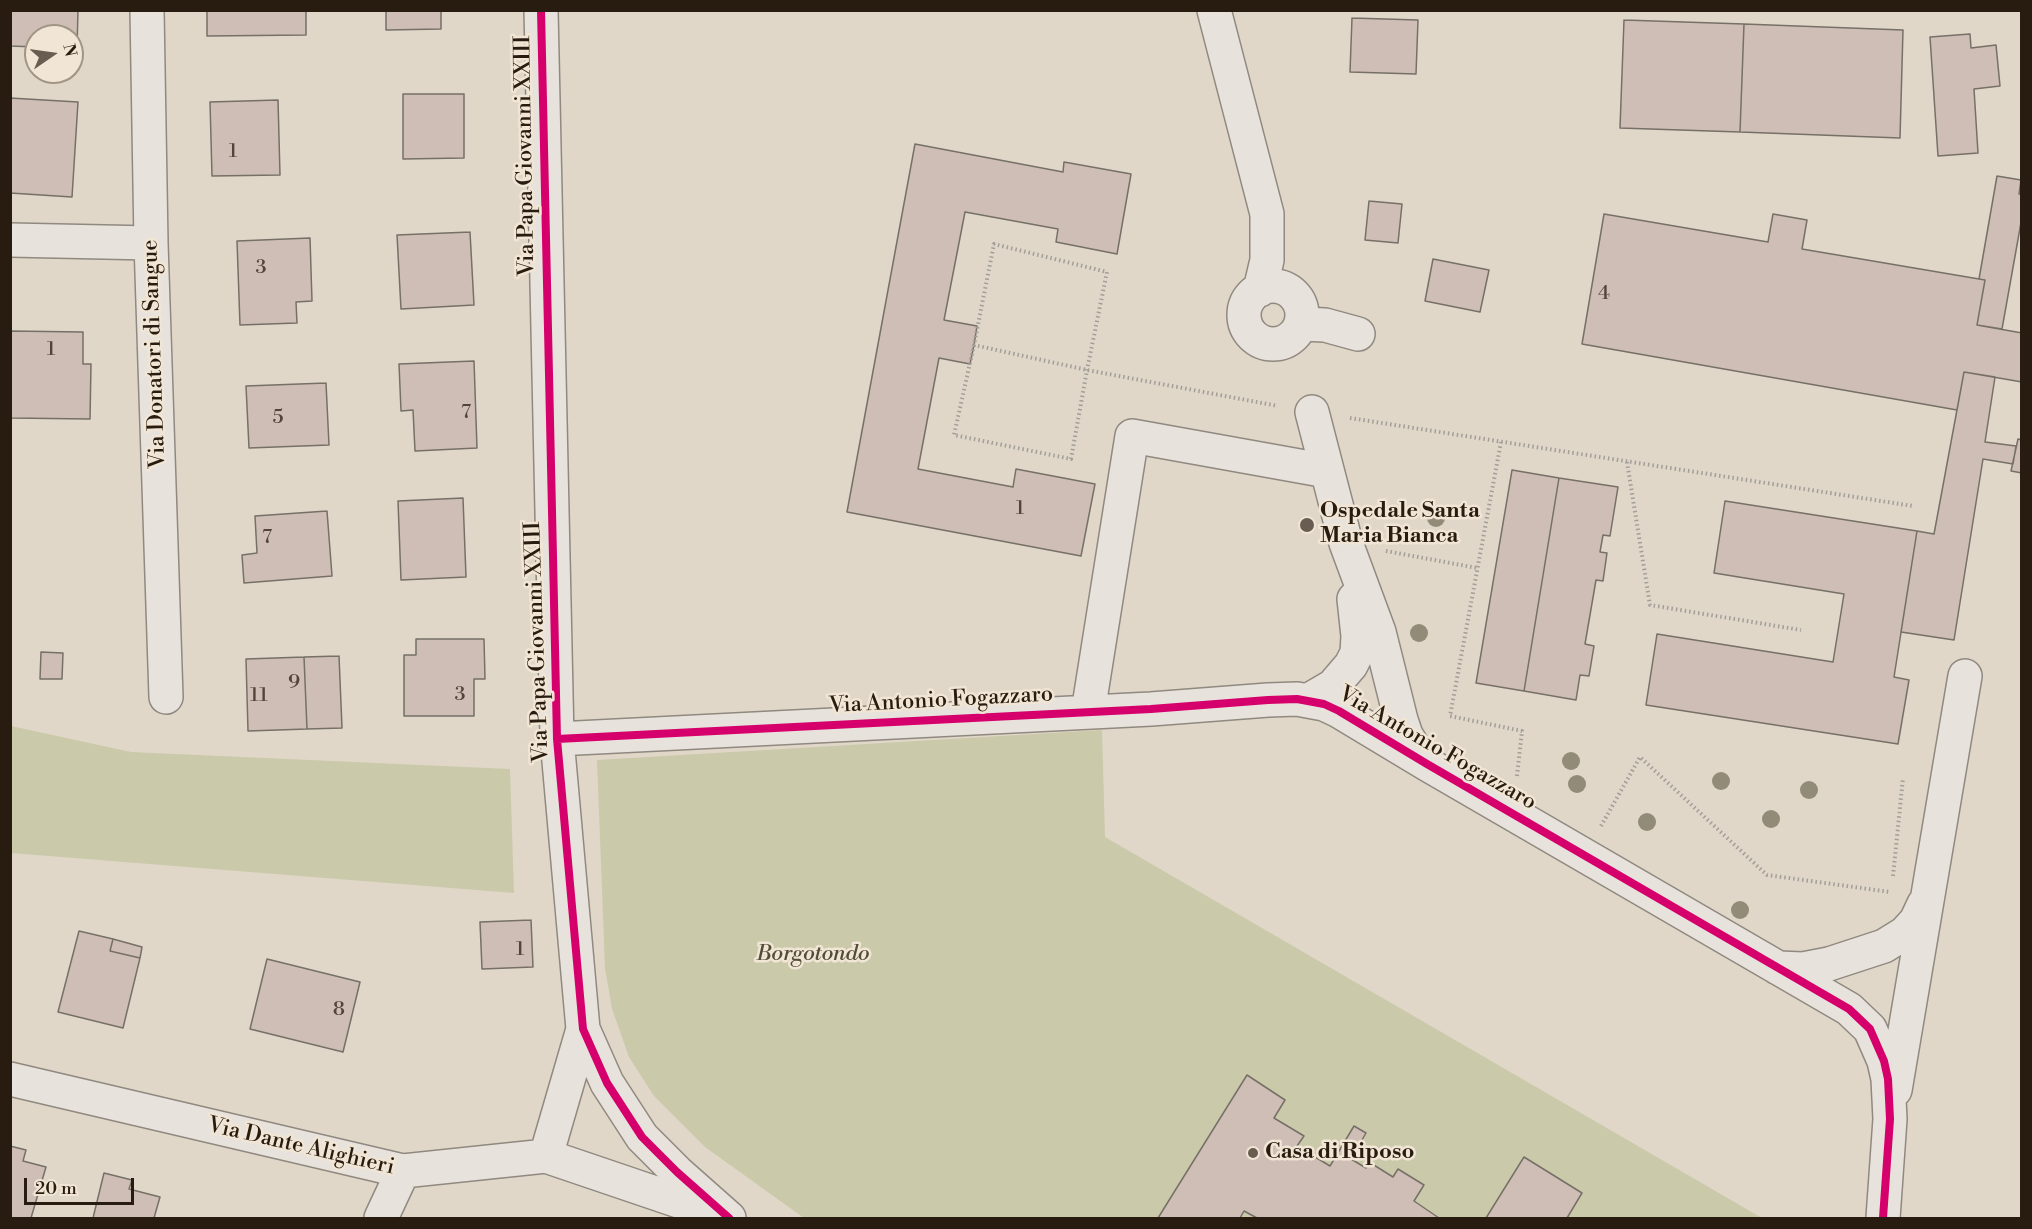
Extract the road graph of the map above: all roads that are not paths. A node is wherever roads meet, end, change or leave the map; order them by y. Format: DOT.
graph roads {
  1 [pos="147,10"];
  2 [pos="541,10"];
  3 [pos="1214,10"];
  4 [pos="1267,214"];
  5 [pos="10,240"];
  6 [pos="151,243"];
  7 [pos="1260,290"];
  8 [pos="1299,311"];
  9 [pos="1358,334"];
  10 [pos="1312,412"];
  11 [pos="1327,471"];
  12 [pos="1347,543"];
  13 [pos="1965,676"];
  14 [pos="166,697"];
  15 [pos="1309,700"];
  16 [pos="1088,712"];
  17 [pos="557,739"];
  18 [pos="1427,764"];
  19 [pos="1928,897"];
  20 [pos="1778,968"];
  21 [pos="583,1029"];
  22 [pos="10,1079"];
  23 [pos="1890,1119"];
  24 [pos="546,1156"];
  25 [pos="403,1171"];
  26 [pos="381,1218"];
  27 [pos="730,1218"];
  28 [pos="1882,1218"];
  1 -- 6 [label="street, Via Donatori di Sangue"];
  2 -- 17 [label="street, Via Papa Giovanni XXIII"];
  3 -- 4 [label="street"];
  4 -- 7 [label="street"];
  4 -- 8 [label="street"];
  5 -- 6 [label="street"];
  6 -- 14 [label="street, Via Donatori di Sangue"];
  7 -- 8 [label="street"];
  7 -- 8 [label="street"];
  8 -- 9 [label="street"];
  10 -- 11 [label="street"];
  11 -- 12 [label="street"];
  11 -- 16 [label="street"];
  12 -- 15 [label="street"];
  12 -- 18 [label="street"];
  13 -- 19 [label="street"];
  15 -- 16 [label="street, Via Antonio Fogazzaro"];
  15 -- 18 [label="street, Via Antonio Fogazzaro"];
  16 -- 17 [label="street, Via Antonio Fogazzaro"];
  17 -- 21 [label="street, Via Papa Giovanni XXIII"];
  18 -- 20 [label="street, Via Antonio Fogazzaro"];
  19 -- 20 [label="street"];
  19 -- 23 [label="street"];
  20 -- 23 [label="street, Via Antonio Fogazzaro"];
  21 -- 24 [label="street"];
  21 -- 27 [label="street, Via Papa Giovanni XXIII"];
  22 -- 25 [label="street, Via Dante Alighieri"];
  23 -- 28 [label="street, Via Antonio Fogazzaro"];
  24 -- 25 [label="street, Via Dante Alighieri"];
  24 -- 27 [label="street, Via Dante Alighieri"];
  25 -- 26 [label="street"];
}
